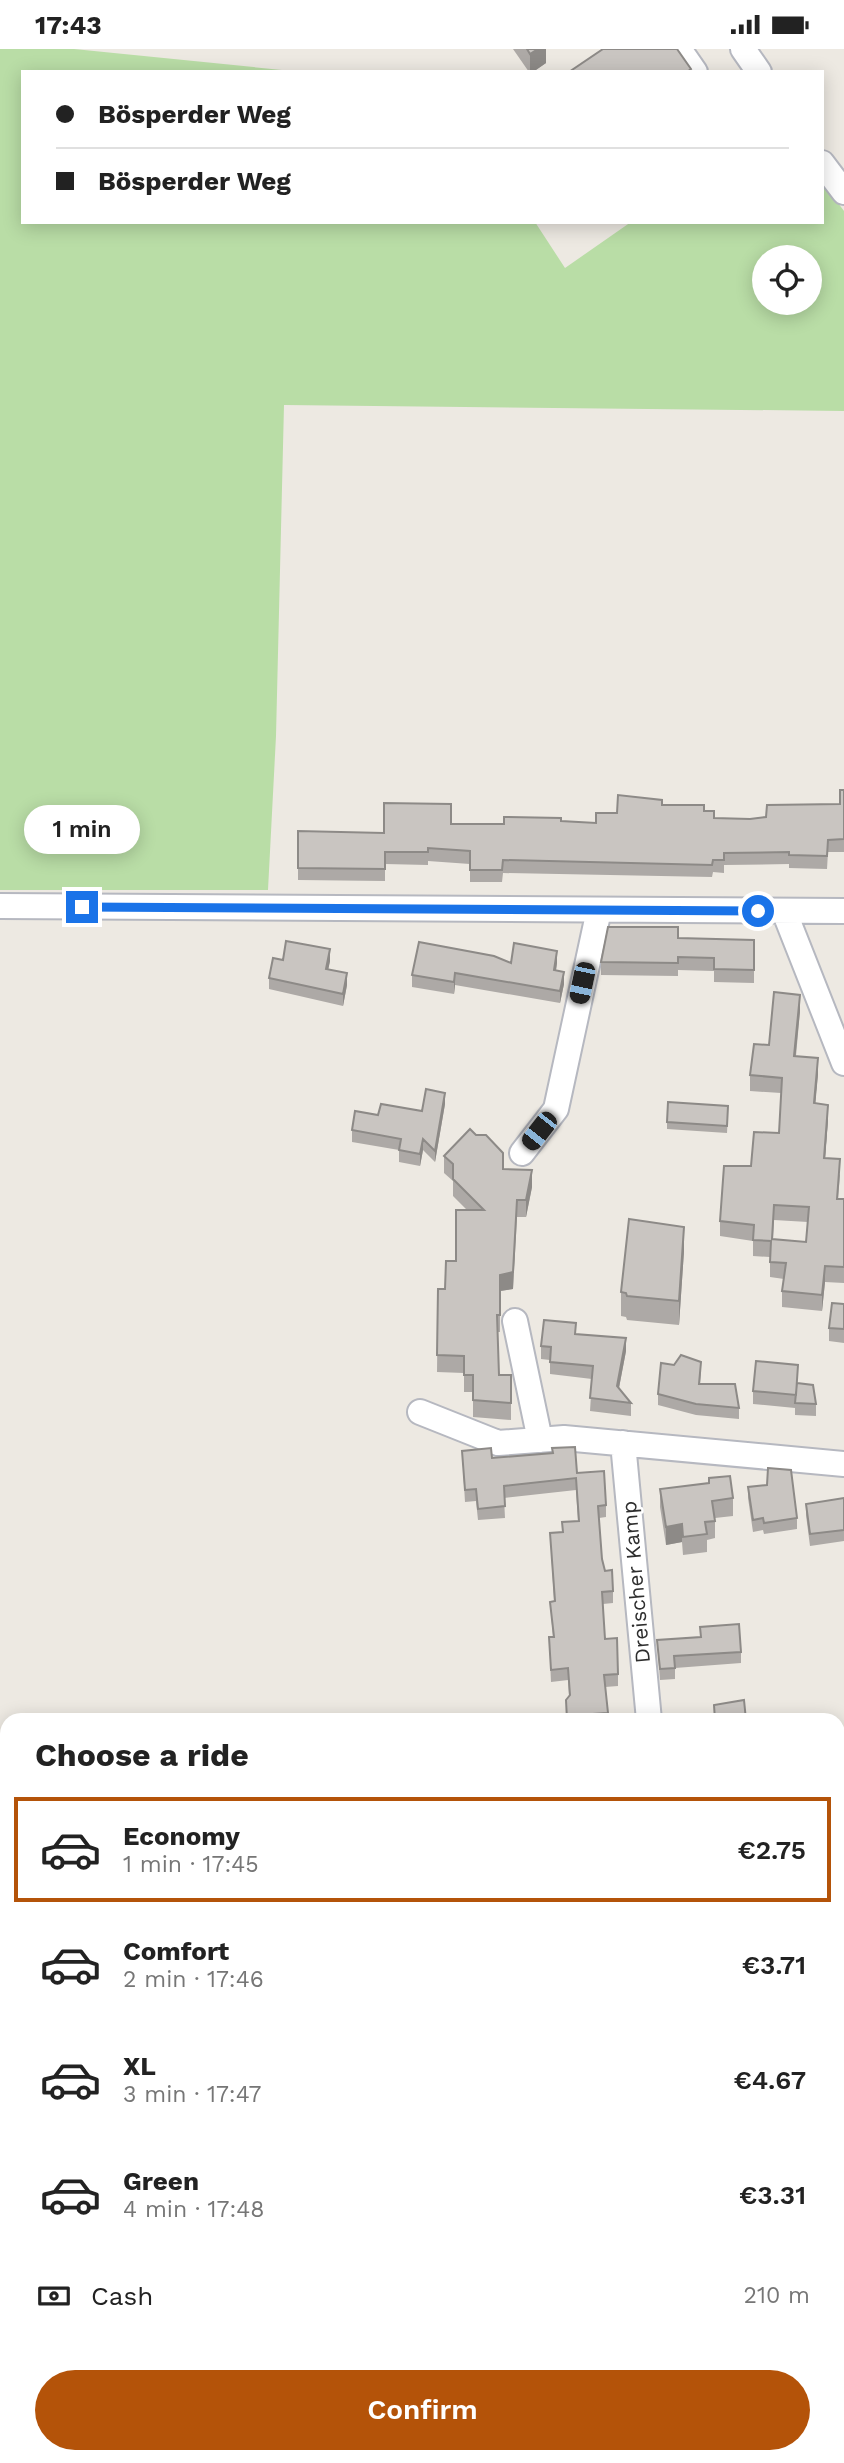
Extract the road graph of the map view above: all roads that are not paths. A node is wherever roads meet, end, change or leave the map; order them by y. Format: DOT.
graph roads {
  1 [pos="679,49"];
  2 [pos="694,70"];
  3 [pos="824,166"];
  4 [pos="844,192"];
  5 [pos="0,906"];
  6 [pos="599,910"];
  7 [pos="784,911"];
  8 [pos="844,911"];
  9 [pos="844,1063"];
  10 [pos="522,1153"];
  11 [pos="515,1321"];
  12 [pos="420,1412"];
  13 [pos="540,1440"];
  14 [pos="623,1443"];
  15 [pos="844,1464"];
  16 [pos="648,1713"];
  1 -- 2 [label="street"];
  3 -- 4 [label="street"];
  5 -- 6 [label="street"];
  6 -- 7 [label="street"];
  6 -- 10 [label="street"];
  7 -- 8 [label="street"];
  7 -- 9 [label="street"];
  11 -- 13 [label="street"];
  12 -- 13 [label="street"];
  13 -- 14 [label="street"];
  14 -- 15 [label="street"];
  14 -- 16 [label="street, Dreischer Kamp"];
}
